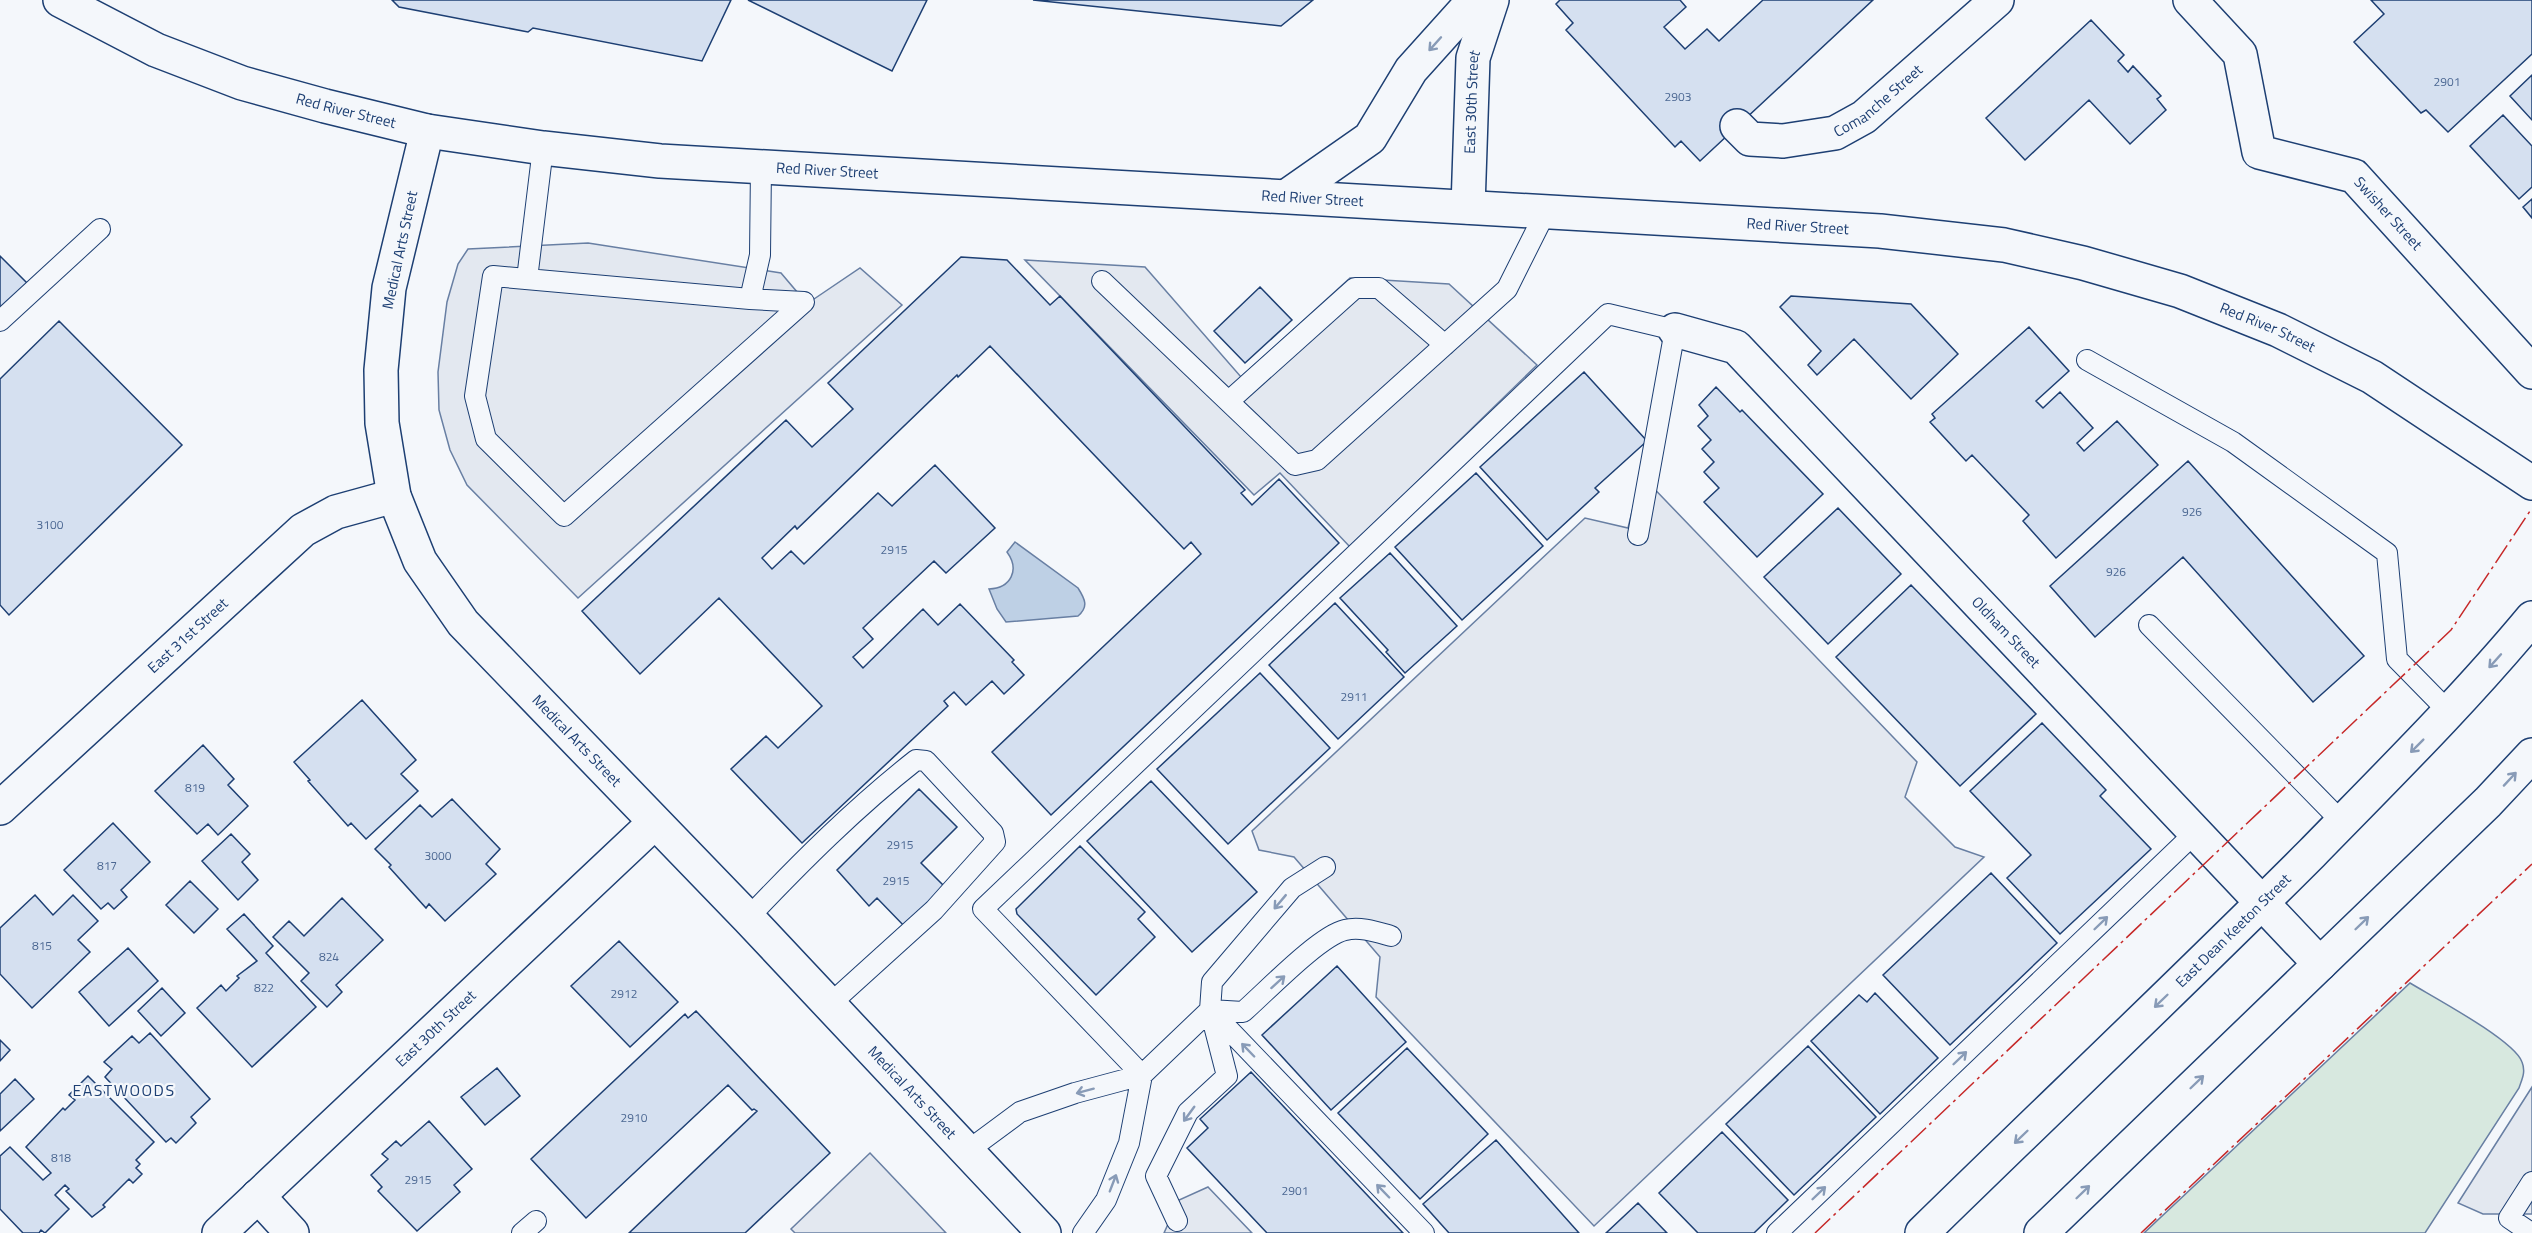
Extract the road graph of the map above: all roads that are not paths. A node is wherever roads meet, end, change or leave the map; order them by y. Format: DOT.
graph roads {
  1 [pos="60,0"];
  2 [pos="1474,0"];
  3 [pos="1492,0"];
  4 [pos="1997,0"];
  5 [pos="2190,0"];
  6 [pos="1737,126"];
  7 [pos="427,131"];
  8 [pos="543,148"];
  9 [pos="761,166"];
  10 [pos="1287,196"];
  11 [pos="1468,207"];
  12 [pos="1546,211"];
  13 [pos="100,229"];
  14 [pos="527,279"];
  15 [pos="1102,281"];
  16 [pos="750,299"];
  17 [pos="0,321"];
  18 [pos="1675,330"];
  19 [pos="1445,345"];
  20 [pos="2086,360"];
  21 [pos="2532,372"];
  22 [pos="1229,401"];
  23 [pos="2532,483"];
  24 [pos="394,496"];
  25 [pos="1638,535"];
  26 [pos="2532,618"];
  27 [pos="2149,626"];
  28 [pos="2449,712"];
  29 [pos="2532,755"];
  30 [pos="0,808"];
  31 [pos="2342,822"];
  32 [pos="654,823"];
  33 [pos="2196,832"];
  34 [pos="1325,867"];
  35 [pos="2263,902"];
  36 [pos="748,918"];
  37 [pos="1392,936"];
  38 [pos="2320,964"];
  39 [pos="829,1005"];
  40 [pos="1210,1010"];
  41 [pos="1142,1075"];
  42 [pos="966,1152"];
  43 [pos="2532,1182"];
  44 [pos="258,1196"];
  45 [pos="1177,1221"];
  46 [pos="219,1233"];
  47 [pos="292,1233"];
  48 [pos="1044,1233"];
  49 [pos="1083,1233"];
  50 [pos="1424,1233"];
  51 [pos="1776,1233"];
  52 [pos="1922,1233"];
  53 [pos="2041,1233"];
  54 [pos="2531,1233"];
  1 -- 7 [label="street, Red River Street"];
  2 -- 10 [label="street, one-way"];
  3 -- 11 [label="street, East 30th Street"];
  4 -- 6 [label="street, Comanche Street"];
  5 -- 21 [label="street, Swisher Street"];
  7 -- 8 [label="street, Red River Street"];
  7 -- 24 [label="street, Medical Arts Street"];
  8 -- 9 [label="street, Red River Street"];
  8 -- 14 [label="lane"];
  9 -- 10 [label="street, Red River Street"];
  9 -- 16 [label="lane"];
  10 -- 11 [label="street, Red River Street"];
  11 -- 12 [label="street, Red River Street"];
  12 -- 19 [label="lane"];
  12 -- 23 [label="street, Red River Street"];
  13 -- 17 [label="lane"];
  14 -- 16 [label="lane"];
  14 -- 16 [label="lane"];
  15 -- 22 [label="lane"];
  18 -- 25 [label="lane"];
  18 -- 33 [label="street, Oldham Street"];
  18 -- 41 [label="lane"];
  19 -- 22 [label="lane"];
  19 -- 22 [label="lane"];
  20 -- 28 [label="lane"];
  24 -- 30 [label="street, East 31st Street"];
  24 -- 32 [label="street, Medical Arts Street"];
  26 -- 28 [label="street, East Dean Keeton Street, one-way"];
  27 -- 31 [label="lane"];
  28 -- 31 [label="street, East Dean Keeton Street, one-way"];
  38 -- 29 [label="street, one-way"];
  31 -- 35 [label="street, East Dean Keeton Street"];
  32 -- 36 [label="street, Medical Arts Street"];
  32 -- 44 [label="street, East 30th Street"];
  33 -- 35 [label="street, Oldham Street"];
  51 -- 33 [label="lane, one-way"];
  34 -- 40 [label="lane, one-way"];
  35 -- 38 [label="street, Oldham Street"];
  35 -- 52 [label="street, East Dean Keeton Street, one-way"];
  36 -- 39 [label="street, Medical Arts Street"];
  36 -- 39 [label="lane"];
  40 -- 37 [label="lane, one-way"];
  53 -- 38 [label="street, one-way"];
  39 -- 42 [label="street, Medical Arts Street"];
  40 -- 41 [label="lane"];
  40 -- 45 [label="lane, one-way"];
  50 -- 40 [label="lane, one-way"];
  41 -- 42 [label="lane, one-way"];
  49 -- 41 [label="lane, one-way"];
  42 -- 48 [label="street, Medical Arts Street"];
  43 -- 54 [label="lane"];
  44 -- 46 [label="street, East 30th Street"];
  44 -- 47 [label="street"];
}
